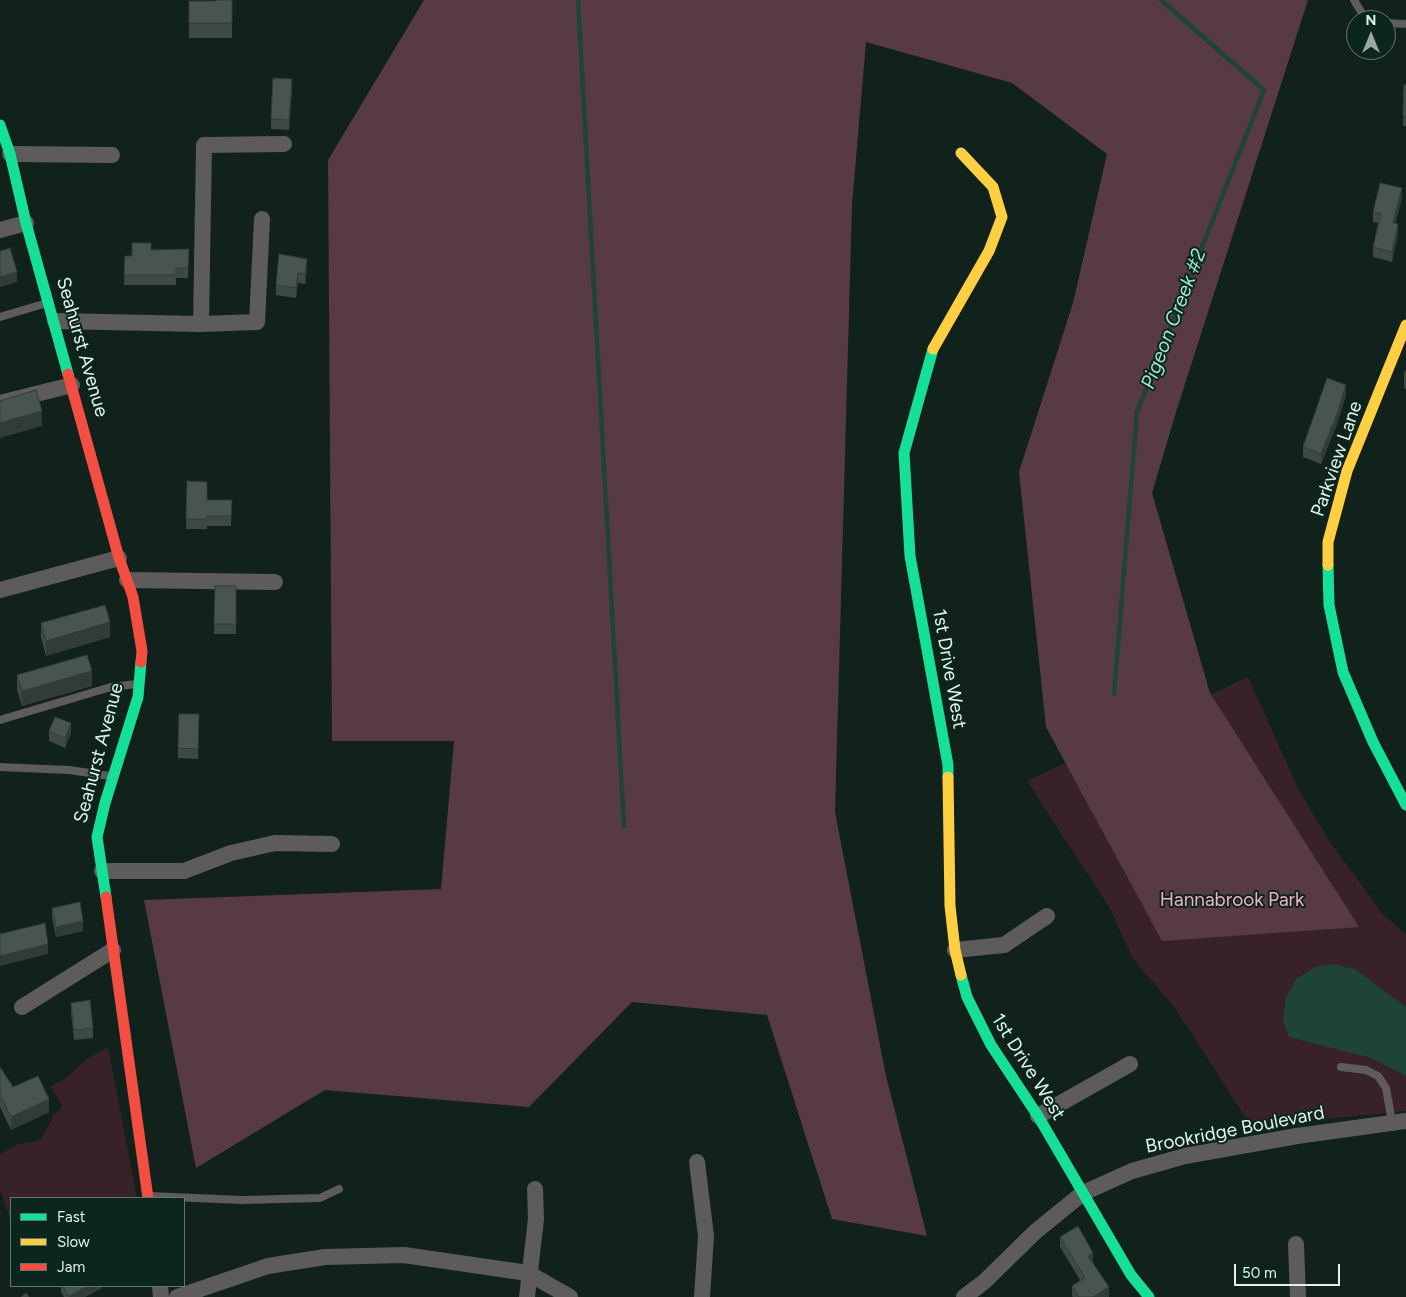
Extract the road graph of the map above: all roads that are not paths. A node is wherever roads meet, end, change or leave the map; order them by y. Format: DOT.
graph roads {
  1 [pos="0,125"];
  2 [pos="284,144"];
  3 [pos="961,153"];
  4 [pos="10,154"];
  5 [pos="112,155"];
  6 [pos="262,219"];
  7 [pos="26,223"];
  8 [pos="0,230"];
  9 [pos="49,302"];
  10 [pos="0,316"];
  11 [pos="55,321"];
  12 [pos="201,324"];
  13 [pos="1406,325"];
  14 [pos="72,385"];
  15 [pos="0,403"];
  16 [pos="119,558"];
  17 [pos="127,580"];
  18 [pos="275,582"];
  19 [pos="0,590"];
  20 [pos="139,684"];
  21 [pos="0,720"];
  22 [pos="0,767"];
  23 [pos="114,776"];
  24 [pos="1406,805"];
  25 [pos="332,844"];
  26 [pos="102,871"];
  27 [pos="1047,916"];
  28 [pos="113,950"];
  29 [pos="955,950"];
  30 [pos="22,1007"];
  31 [pos="1130,1064"];
  32 [pos="1342,1068"];
  33 [pos="1038,1116"];
  34 [pos="1399,1122"];
  35 [pos="697,1162"];
  36 [pos="339,1189"];
  37 [pos="535,1189"];
  38 [pos="1083,1193"];
  39 [pos="148,1197"];
  40 [pos="185,1197"];
  41 [pos="1296,1244"];
  42 [pos="528,1273"];
  43 [pos="177,1297"];
  44 [pos="527,1297"];
  45 [pos="570,1297"];
  46 [pos="702,1297"];
  47 [pos="964,1297"];
  48 [pos="1149,1297"];
  49 [pos="1298,1297"];
  1 -- 4 [label="street, Seahurst Avenue"];
  2 -- 12 [label="street"];
  3 -- 29 [label="street, 1st Drive West"];
  4 -- 5 [label="street"];
  4 -- 7 [label="street, Seahurst Avenue"];
  6 -- 12 [label="street"];
  7 -- 8 [label="street"];
  7 -- 9 [label="street, Seahurst Avenue"];
  9 -- 10 [label="lane"];
  9 -- 11 [label="street, Seahurst Avenue"];
  11 -- 12 [label="street"];
  11 -- 14 [label="street, Seahurst Avenue"];
  13 -- 24 [label="street, Parkview Lane"];
  14 -- 15 [label="street"];
  14 -- 16 [label="street, Seahurst Avenue"];
  16 -- 17 [label="street, Seahurst Avenue"];
  16 -- 19 [label="street"];
  17 -- 18 [label="street"];
  17 -- 20 [label="street, Seahurst Avenue"];
  20 -- 21 [label="lane"];
  20 -- 23 [label="street, Seahurst Avenue"];
  22 -- 23 [label="lane"];
  23 -- 26 [label="street, Seahurst Avenue"];
  25 -- 26 [label="street"];
  26 -- 28 [label="street, Seahurst Avenue"];
  27 -- 29 [label="street"];
  28 -- 30 [label="street"];
  28 -- 39 [label="street, Seahurst Avenue"];
  29 -- 33 [label="street, 1st Drive West"];
  31 -- 33 [label="street"];
  32 -- 34 [label="lane"];
  33 -- 38 [label="street, 1st Drive West"];
  34 -- 38 [label="street, Brookridge Boulevard"];
  35 -- 46 [label="street"];
  36 -- 40 [label="lane"];
  37 -- 42 [label="street"];
  38 -- 47 [label="street, Brookridge Boulevard"];
  38 -- 48 [label="street, 1st Drive West"];
  41 -- 49 [label="street"];
  42 -- 43 [label="street"];
  42 -- 44 [label="street"];
  42 -- 45 [label="street"];
}
